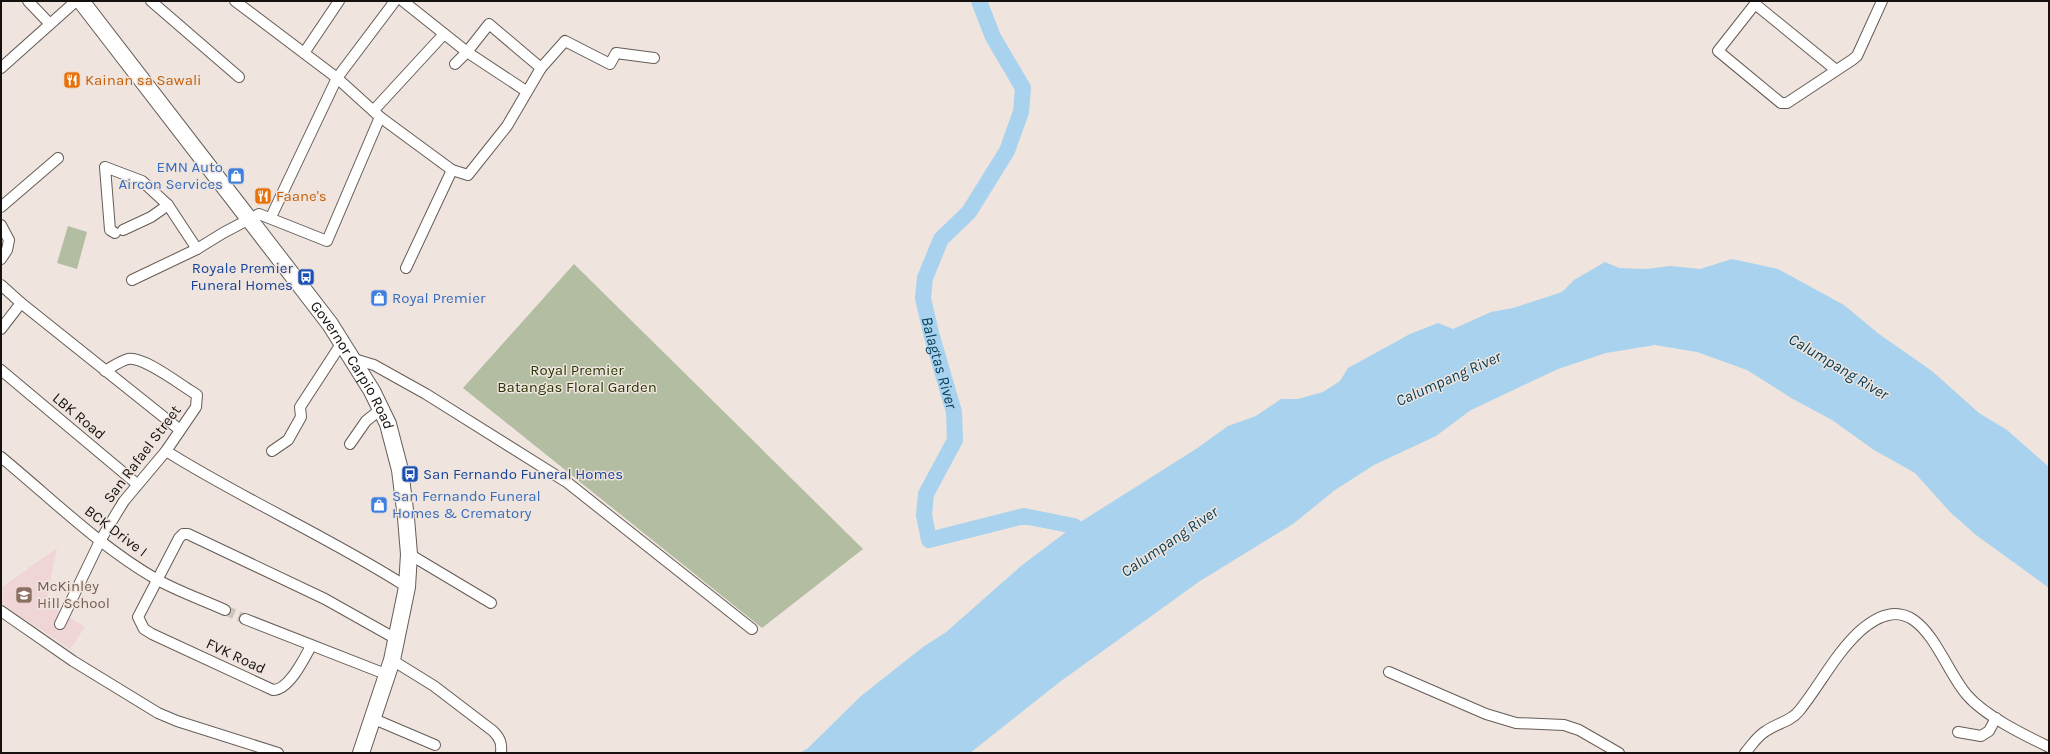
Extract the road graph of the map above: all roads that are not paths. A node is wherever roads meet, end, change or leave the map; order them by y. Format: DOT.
graph roads {
  1 [pos="28,1"];
  2 [pos="76,1"];
  3 [pos="81,1"];
  4 [pos="151,1"];
  5 [pos="235,1"];
  6 [pos="339,1"];
  7 [pos="395,1"];
  8 [pos="402,1"];
  9 [pos="1882,1"];
  10 [pos="1756,3"];
  11 [pos="50,24"];
  12 [pos="444,34"];
  13 [pos="467,52"];
  14 [pos="304,53"];
  15 [pos="654,58"];
  16 [pos="455,64"];
  17 [pos="1,68"];
  18 [pos="541,68"];
  19 [pos="1836,70"];
  20 [pos="239,77"];
  21 [pos="337,78"];
  22 [pos="526,92"];
  23 [pos="377,114"];
  24 [pos="58,158"];
  25 [pos="452,170"];
  26 [pos="168,205"];
  27 [pos="1,207"];
  28 [pos="250,218"];
  29 [pos="271,218"];
  30 [pos="1,226"];
  31 [pos="197,249"];
  32 [pos="1,259"];
  33 [pos="406,268"];
  34 [pos="132,280"];
  35 [pos="1,285"];
  36 [pos="21,303"];
  37 [pos="1,329"];
  38 [pos="342,342"];
  39 [pos="354,360"];
  40 [pos="1,370"];
  41 [pos="105,371"];
  42 [pos="380,409"];
  43 [pos="180,430"];
  44 [pos="350,444"];
  45 [pos="166,451"];
  46 [pos="272,451"];
  47 [pos="1,457"];
  48 [pos="137,484"];
  49 [pos="100,541"];
  50 [pos="409,554"];
  51 [pos="157,580"];
  52 [pos="407,587"];
  53 [pos="492,603"];
  54 [pos="225,610"];
  55 [pos="1,611"];
  56 [pos="245,619"];
  57 [pos="60,624"];
  58 [pos="752,629"];
  59 [pos="398,640"];
  60 [pos="311,646"];
  61 [pos="392,660"];
  62 [pos="1389,672"];
  63 [pos="388,675"];
  64 [pos="1996,718"];
  65 [pos="374,719"];
  66 [pos="1958,732"];
  67 [pos="435,745"];
  68 [pos="2049,747"];
  69 [pos="278,753"];
  70 [pos="361,753"];
  71 [pos="501,753"];
  72 [pos="1619,753"];
  73 [pos="1745,753"];
  1 -- 11 [label="street"];
  2 -- 11 [label="street"];
  3 -- 28 [label="main road, Governor Carpio Road"];
  4 -- 20 [label="street"];
  5 -- 14 [label="street"];
  6 -- 14 [label="street"];
  7 -- 21 [label="street"];
  8 -- 12 [label="street"];
  9 -- 19 [label="street"];
  10 -- 19 [label="street"];
  10 -- 19 [label="street"];
  11 -- 17 [label="street"];
  12 -- 13 [label="street"];
  12 -- 23 [label="street"];
  13 -- 16 [label="street"];
  13 -- 18 [label="street"];
  13 -- 22 [label="street"];
  14 -- 21 [label="street"];
  15 -- 18 [label="street"];
  18 -- 22 [label="street"];
  21 -- 23 [label="street"];
  21 -- 29 [label="street"];
  22 -- 25 [label="street"];
  23 -- 25 [label="street"];
  23 -- 29 [label="street"];
  24 -- 27 [label="street"];
  25 -- 33 [label="street"];
  26 -- 26 [label="street"];
  26 -- 31 [label="street"];
  28 -- 29 [label="street"];
  28 -- 31 [label="street"];
  28 -- 38 [label="main road, Governor Carpio Road"];
  30 -- 32 [label="street"];
  31 -- 34 [label="street"];
  35 -- 36 [label="street"];
  36 -- 37 [label="street"];
  36 -- 41 [label="street"];
  38 -- 39 [label="main road, Governor Carpio Road"];
  38 -- 46 [label="street"];
  39 -- 42 [label="main road, Governor Carpio Road"];
  39 -- 58 [label="street"];
  40 -- 48 [label="street, LBK Road"];
  41 -- 43 [label="street"];
  41 -- 43 [label="street, San Rafael Street"];
  42 -- 44 [label="street"];
  42 -- 50 [label="main road, Governor Carpio Road"];
  43 -- 45 [label="street, San Rafael Street"];
  45 -- 48 [label="street, San Rafael Street"];
  45 -- 52 [label="street"];
  47 -- 49 [label="street, BCK Drive I"];
  48 -- 49 [label="street, San Rafael Street"];
  49 -- 51 [label="street, BCK Drive I"];
  49 -- 57 [label="street, San Rafael Street"];
  50 -- 52 [label="main road, Governor Carpio Road"];
  50 -- 53 [label="street"];
  51 -- 54 [label="street, BCK Drive I"];
  51 -- 59 [label="street"];
  51 -- 60 [label="street, FVK Road"];
  52 -- 59 [label="main road, Governor Carpio Road"];
  55 -- 69 [label="street"];
  56 -- 60 [label="street"];
  59 -- 61 [label="main road, Governor Carpio Road"];
  60 -- 63 [label="street"];
  61 -- 63 [label="main road, Governor Carpio Road"];
  61 -- 71 [label="street"];
  62 -- 72 [label="street"];
  63 -- 65 [label="main road, Governor Carpio Road"];
  64 -- 66 [label="street"];
  64 -- 68 [label="street"];
  64 -- 73 [label="street"];
  65 -- 67 [label="street"];
  65 -- 70 [label="main road, Governor Carpio Road"];
}
